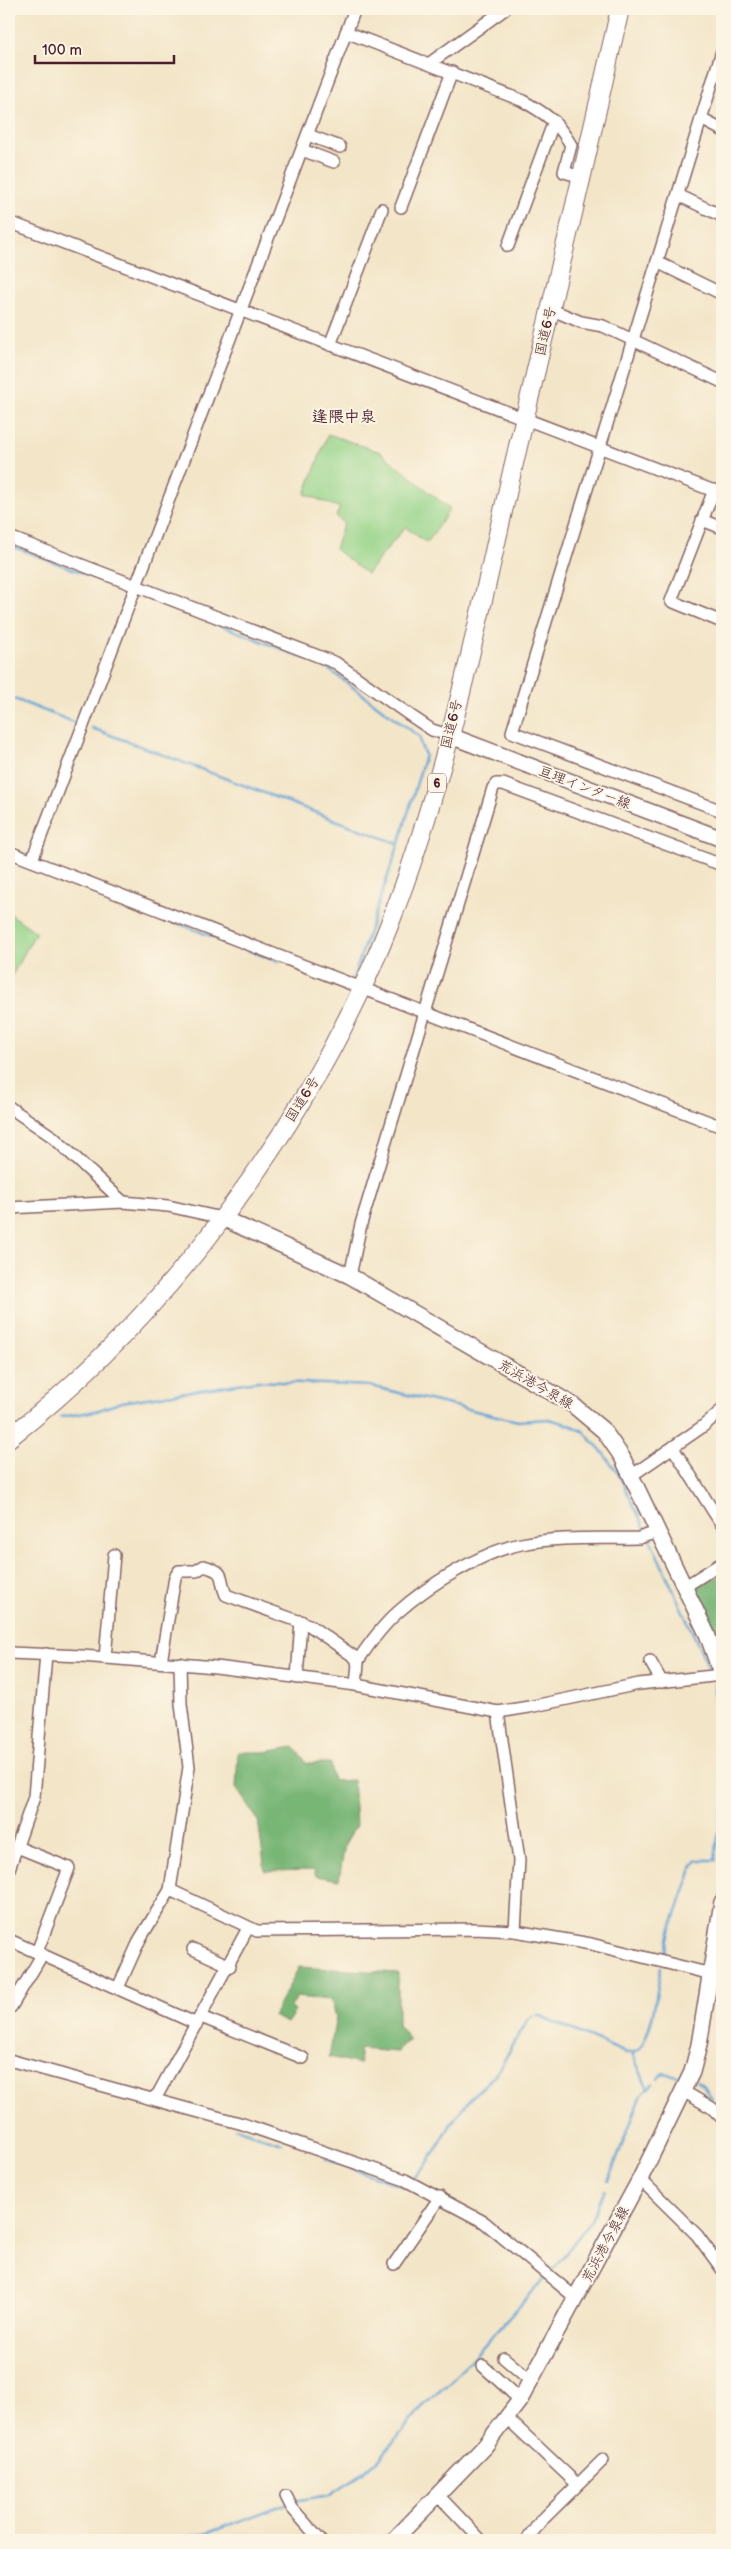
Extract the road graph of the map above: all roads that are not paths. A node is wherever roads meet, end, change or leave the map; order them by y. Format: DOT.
graph roads {
  1 [pos="355,9"];
  2 [pos="505,9"];
  3 [pos="620,9"];
  4 [pos="346,32"];
  5 [pos="722,51"];
  6 [pos="430,63"];
  7 [pos="452,72"];
  8 [pos="717,88"];
  9 [pos="701,119"];
  10 [pos="554,122"];
  11 [pos="722,130"];
  12 [pos="308,135"];
  13 [pos="340,147"];
  14 [pos="302,150"];
  15 [pos="334,162"];
  16 [pos="582,177"];
  17 [pos="678,194"];
  18 [pos="382,208"];
  19 [pos="401,208"];
  20 [pos="722,216"];
  21 [pos="9,222"];
  22 [pos="508,246"];
  23 [pos="657,262"];
  24 [pos="722,294"];
  25 [pos="550,309"];
  26 [pos="242,310"];
  27 [pos="633,339"];
  28 [pos="330,345"];
  29 [pos="722,382"];
  30 [pos="525,419"];
  31 [pos="600,447"];
  32 [pos="718,492"];
  33 [pos="702,520"];
  34 [pos="722,528"];
  35 [pos="9,537"];
  36 [pos="136,586"];
  37 [pos="722,622"];
  38 [pos="448,735"];
  39 [pos="722,811"];
  40 [pos="722,840"];
  41 [pos="9,852"];
  42 [pos="32,860"];
  43 [pos="722,865"];
  44 [pos="361,988"];
  45 [pos="425,1012"];
  46 [pos="9,1107"];
  47 [pos="722,1126"];
  48 [pos="123,1202"];
  49 [pos="9,1208"];
  50 [pos="222,1218"];
  51 [pos="350,1276"];
  52 [pos="722,1410"];
  53 [pos="9,1438"];
  54 [pos="673,1448"];
  55 [pos="631,1476"];
  56 [pos="722,1525"];
  57 [pos="657,1532"];
  58 [pos="114,1555"];
  59 [pos="722,1563"];
  60 [pos="684,1587"];
  61 [pos="301,1621"];
  62 [pos="9,1653"];
  63 [pos="46,1654"];
  64 [pos="106,1658"];
  65 [pos="650,1661"];
  66 [pos="160,1662"];
  67 [pos="357,1662"];
  68 [pos="180,1663"];
  69 [pos="722,1676"];
  70 [pos="297,1678"];
  71 [pos="662,1682"];
  72 [pos="356,1685"];
  73 [pos="498,1712"];
  74 [pos="13,1850"];
  75 [pos="9,1869"];
  76 [pos="170,1890"];
  77 [pos="722,1902"];
  78 [pos="721,1920"];
  79 [pos="248,1928"];
  80 [pos="515,1931"];
  81 [pos="9,1940"];
  82 [pos="193,1949"];
  83 [pos="40,1954"];
  84 [pos="230,1966"];
  85 [pos="711,1974"];
  86 [pos="118,1988"];
  87 [pos="9,2006"];
  88 [pos="199,2020"];
  89 [pos="303,2058"];
  90 [pos="9,2060"];
  91 [pos="683,2091"];
  92 [pos="153,2098"];
  93 [pos="722,2118"];
  94 [pos="640,2179"];
  95 [pos="440,2197"];
  96 [pos="394,2264"];
  97 [pos="722,2269"];
  98 [pos="576,2298"];
  99 [pos="504,2358"];
  100 [pos="483,2366"];
  101 [pos="532,2382"];
  102 [pos="520,2400"];
  103 [pos="508,2419"];
  104 [pos="603,2460"];
  105 [pos="577,2484"];
  106 [pos="438,2495"];
  107 [pos="286,2496"];
  108 [pos="320,2540"];
  109 [pos="394,2540"];
  110 [pos="482,2540"];
  111 [pos="527,2540"];
  1 -- 4 [label="street"];
  2 -- 6 [label="street"];
  3 -- 16 [label="highway, 国道6号 / 6"];
  4 -- 6 [label="street"];
  4 -- 12 [label="street"];
  5 -- 8 [label="street"];
  6 -- 7 [label="street"];
  7 -- 10 [label="street"];
  7 -- 19 [label="street"];
  8 -- 9 [label="street"];
  9 -- 11 [label="street"];
  9 -- 17 [label="street"];
  10 -- 16 [label="street"];
  10 -- 22 [label="street"];
  12 -- 13 [label="street"];
  12 -- 14 [label="street"];
  14 -- 15 [label="street"];
  14 -- 26 [label="street"];
  16 -- 25 [label="highway, 国道6号 / 6"];
  17 -- 20 [label="street"];
  17 -- 23 [label="street"];
  18 -- 28 [label="street"];
  21 -- 26 [label="street"];
  23 -- 24 [label="street"];
  23 -- 27 [label="street"];
  25 -- 27 [label="street"];
  25 -- 30 [label="highway, 国道6号 / 6"];
  26 -- 28 [label="street"];
  26 -- 36 [label="street"];
  27 -- 29 [label="street"];
  27 -- 31 [label="street"];
  28 -- 30 [label="street"];
  30 -- 31 [label="street"];
  30 -- 38 [label="highway, 国道6号 / 6"];
  31 -- 32 [label="street"];
  31 -- 39 [label="street"];
  32 -- 33 [label="street"];
  33 -- 34 [label="street"];
  33 -- 37 [label="street"];
  35 -- 36 [label="street"];
  36 -- 38 [label="street"];
  36 -- 42 [label="street"];
  38 -- 40 [label="main road, 亘理インター線"];
  38 -- 44 [label="highway, 国道6号 / 6"];
  41 -- 42 [label="street"];
  42 -- 44 [label="street"];
  43 -- 45 [label="street"];
  44 -- 45 [label="street"];
  44 -- 50 [label="highway, 国道6号 / 6"];
  45 -- 47 [label="street"];
  45 -- 51 [label="street"];
  46 -- 48 [label="street"];
  48 -- 49 [label="street"];
  48 -- 50 [label="street"];
  50 -- 51 [label="main road, 荒浜港今泉線"];
  50 -- 53 [label="highway, 国道6号 / 6"];
  51 -- 55 [label="main road, 荒浜港今泉線"];
  52 -- 54 [label="street"];
  54 -- 55 [label="street"];
  54 -- 56 [label="street"];
  55 -- 57 [label="main road, 荒浜港今泉線"];
  57 -- 60 [label="main road, 荒浜港今泉線"];
  57 -- 67 [label="street"];
  58 -- 64 [label="street"];
  59 -- 60 [label="street"];
  60 -- 69 [label="main road, 荒浜港今泉線"];
  61 -- 66 [label="street"];
  61 -- 67 [label="street"];
  61 -- 70 [label="street"];
  62 -- 63 [label="street"];
  63 -- 64 [label="street"];
  63 -- 74 [label="street"];
  64 -- 66 [label="street"];
  65 -- 71 [label="street"];
  66 -- 68 [label="street"];
  67 -- 72 [label="street"];
  68 -- 70 [label="street"];
  68 -- 76 [label="street"];
  69 -- 71 [label="street"];
  70 -- 72 [label="street"];
  71 -- 73 [label="street"];
  72 -- 73 [label="street"];
  73 -- 80 [label="street"];
  74 -- 75 [label="street"];
  74 -- 83 [label="street"];
  76 -- 79 [label="street"];
  76 -- 86 [label="street"];
  77 -- 78 [label="main road, 荒浜港今泉線"];
  78 -- 85 [label="main road, 荒浜港今泉線"];
  79 -- 80 [label="street"];
  79 -- 84 [label="street"];
  80 -- 85 [label="street"];
  81 -- 83 [label="street"];
  82 -- 84 [label="street"];
  83 -- 86 [label="street"];
  83 -- 87 [label="street"];
  84 -- 88 [label="street"];
  85 -- 91 [label="main road, 荒浜港今泉線"];
  86 -- 88 [label="street"];
  88 -- 89 [label="street"];
  88 -- 92 [label="street"];
  90 -- 92 [label="street"];
  91 -- 93 [label="street"];
  91 -- 94 [label="main road, 荒浜港今泉線"];
  92 -- 95 [label="street"];
  94 -- 97 [label="street"];
  94 -- 98 [label="main road, 荒浜港今泉線"];
  95 -- 96 [label="street"];
  95 -- 98 [label="street"];
  98 -- 101 [label="main road, 荒浜港今泉線"];
  99 -- 101 [label="street"];
  100 -- 102 [label="street"];
  101 -- 102 [label="main road, 荒浜港今泉線"];
  102 -- 103 [label="main road, 荒浜港今泉線"];
  103 -- 105 [label="street"];
  103 -- 106 [label="main road, 荒浜港今泉線"];
  104 -- 105 [label="street"];
  105 -- 111 [label="street"];
  106 -- 109 [label="main road, 荒浜港今泉線"];
  106 -- 110 [label="street"];
  107 -- 108 [label="street"];
}
